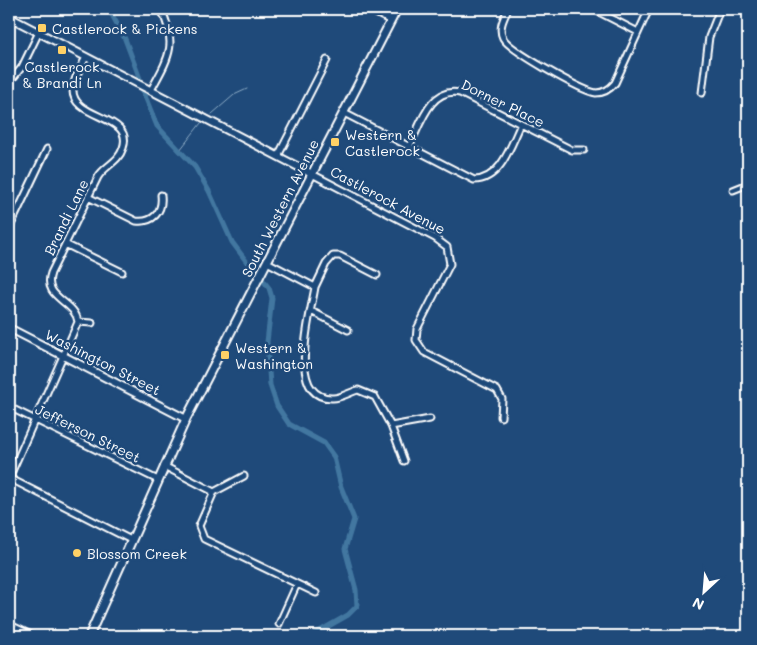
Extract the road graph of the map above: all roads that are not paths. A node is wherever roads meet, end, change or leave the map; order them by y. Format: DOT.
graph roads {
  1 [pos="161,9"];
  2 [pos="368,9"];
  3 [pos="397,9"];
  4 [pos="593,9"];
  5 [pos="649,9"];
  6 [pos="720,9"];
  7 [pos="508,10"];
  8 [pos="9,16"];
  9 [pos="391,21"];
  10 [pos="38,32"];
  11 [pos="638,32"];
  12 [pos="86,57"];
  13 [pos="327,60"];
  14 [pos="9,83"];
  15 [pos="151,90"];
  16 [pos="702,93"];
  17 [pos="344,113"];
  18 [pos="522,124"];
  19 [pos="409,147"];
  20 [pos="47,149"];
  21 [pos="584,150"];
  22 [pos="278,156"];
  23 [pos="312,174"];
  24 [pos="748,184"];
  25 [pos="733,190"];
  26 [pos="161,195"];
  27 [pos="88,197"];
  28 [pos="9,229"];
  29 [pos="65,244"];
  30 [pos="267,262"];
  31 [pos="122,272"];
  32 [pos="377,275"];
  33 [pos="315,287"];
  34 [pos="311,311"];
  35 [pos="78,322"];
  36 [pos="92,323"];
  37 [pos="9,328"];
  38 [pos="348,330"];
  39 [pos="63,356"];
  40 [pos="9,407"];
  41 [pos="501,417"];
  42 [pos="186,419"];
  43 [pos="430,419"];
  44 [pos="36,421"];
  45 [pos="391,426"];
  46 [pos="404,460"];
  47 [pos="164,466"];
  48 [pos="244,476"];
  49 [pos="9,478"];
  50 [pos="158,480"];
  51 [pos="214,492"];
  52 [pos="132,540"];
  53 [pos="297,584"];
  54 [pos="316,593"];
  55 [pos="9,624"];
  56 [pos="278,624"];
  57 [pos="32,636"];
  58 [pos="89,636"];
  59 [pos="355,636"];
  60 [pos="368,636"];
  1 -- 15 [label="street"];
  2 -- 9 [label="street"];
  3 -- 9 [label="main road, South Western Avenue"];
  4 -- 11 [label="street"];
  5 -- 11 [label="street"];
  6 -- 16 [label="street"];
  7 -- 11 [label="street"];
  8 -- 10 [label="street, Castlerock Avenue"];
  9 -- 17 [label="main road, South Western Avenue"];
  10 -- 12 [label="street, Castlerock Avenue"];
  10 -- 14 [label="street"];
  12 -- 15 [label="street, Castlerock Avenue"];
  12 -- 27 [label="street, Brandi Lane"];
  13 -- 22 [label="street"];
  15 -- 22 [label="street, Castlerock Avenue"];
  17 -- 19 [label="street"];
  17 -- 23 [label="main road, South Western Avenue"];
  18 -- 19 [label="street"];
  18 -- 19 [label="street, Dorner Place"];
  18 -- 21 [label="street, Dorner Place"];
  20 -- 28 [label="street"];
  22 -- 23 [label="street, Castlerock Avenue"];
  23 -- 30 [label="main road, South Western Avenue"];
  23 -- 41 [label="street, Castlerock Avenue"];
  24 -- 25 [label="street"];
  26 -- 27 [label="street"];
  27 -- 29 [label="street, Brandi Lane"];
  29 -- 31 [label="street"];
  29 -- 35 [label="street, Brandi Lane"];
  30 -- 33 [label="street"];
  30 -- 42 [label="main road, South Western Avenue"];
  32 -- 33 [label="street"];
  33 -- 34 [label="street"];
  34 -- 38 [label="street"];
  34 -- 45 [label="street"];
  35 -- 36 [label="street"];
  35 -- 39 [label="street"];
  37 -- 39 [label="street, Washington Street"];
  39 -- 42 [label="street, Washington Street"];
  39 -- 44 [label="street"];
  40 -- 44 [label="street, Jefferson Street"];
  42 -- 47 [label="main road, South Western Avenue"];
  43 -- 45 [label="street"];
  44 -- 49 [label="street"];
  44 -- 50 [label="street, Jefferson Street"];
  45 -- 46 [label="street"];
  47 -- 50 [label="main road, South Western Avenue"];
  47 -- 51 [label="street"];
  48 -- 51 [label="street"];
  49 -- 52 [label="street"];
  50 -- 52 [label="main road, South Western Avenue"];
  51 -- 53 [label="street"];
  52 -- 58 [label="main road, South Western Avenue"];
  53 -- 54 [label="street"];
  53 -- 56 [label="street"];
  55 -- 57 [label="street"];
  59 -- 60 [label="street"];
}
